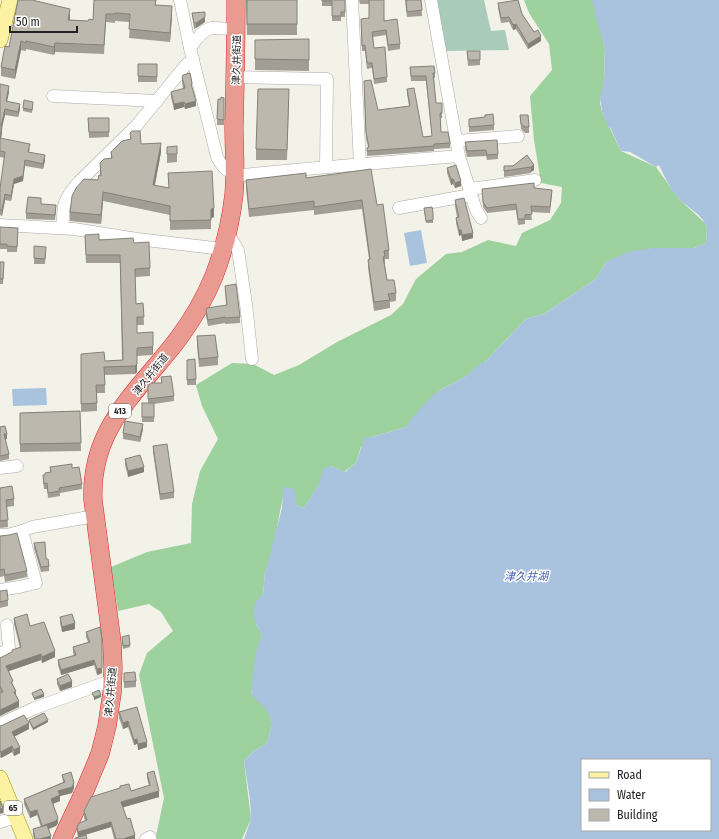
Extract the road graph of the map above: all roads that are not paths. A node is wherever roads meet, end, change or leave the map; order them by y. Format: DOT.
graph roads {
  1 [pos="10,0"];
  2 [pos="180,0"];
  3 [pos="236,0"];
  4 [pos="352,0"];
  5 [pos="431,0"];
  6 [pos="236,29"];
  7 [pos="0,40"];
  8 [pos="191,54"];
  9 [pos="235,77"];
  10 [pos="53,96"];
  11 [pos="157,101"];
  12 [pos="518,136"];
  13 [pos="457,141"];
  14 [pos="460,156"];
  15 [pos="360,165"];
  16 [pos="326,167"];
  17 [pos="234,175"];
  18 [pos="535,180"];
  19 [pos="471,192"];
  20 [pos="399,208"];
  21 [pos="481,218"];
  22 [pos="0,225"];
  23 [pos="62,228"];
  24 [pos="225,241"];
  25 [pos="252,359"];
  26 [pos="17,466"];
  27 [pos="0,468"];
  28 [pos="95,516"];
  29 [pos="22,532"];
  30 [pos="0,535"];
  31 [pos="0,590"];
  32 [pos="7,625"];
  33 [pos="0,654"];
  34 [pos="113,680"];
  35 [pos="0,724"];
  36 [pos="0,778"];
  37 [pos="16,817"];
  38 [pos="0,822"];
  39 [pos="25,839"];
  40 [pos="62,839"];
  1 -- 7 [label="main road"];
  2 -- 8 [label="street"];
  3 -- 6 [label="highway, 津久井街道 / 413"];
  4 -- 15 [label="street"];
  5 -- 13 [label="street"];
  6 -- 8 [label="street"];
  6 -- 9 [label="highway, 津久井街道 / 413"];
  8 -- 11 [label="street"];
  8 -- 17 [label="street"];
  9 -- 16 [label="street"];
  9 -- 17 [label="highway, 津久井街道 / 413"];
  10 -- 11 [label="street"];
  11 -- 23 [label="street"];
  12 -- 13 [label="street"];
  13 -- 14 [label="street"];
  14 -- 15 [label="street"];
  14 -- 19 [label="street"];
  15 -- 16 [label="street"];
  16 -- 17 [label="street"];
  17 -- 24 [label="highway, 津久井街道 / 413"];
  18 -- 19 [label="street"];
  19 -- 20 [label="street"];
  19 -- 21 [label="street"];
  22 -- 23 [label="street"];
  23 -- 24 [label="street"];
  24 -- 25 [label="street"];
  24 -- 28 [label="highway, 津久井街道 / 413"];
  26 -- 27 [label="street"];
  28 -- 29 [label="street"];
  28 -- 34 [label="highway, 津久井街道 / 413"];
  29 -- 30 [label="street"];
  29 -- 31 [label="street"];
  32 -- 33 [label="street"];
  34 -- 35 [label="street"];
  34 -- 40 [label="highway, 津久井街道 / 413"];
  36 -- 37 [label="main road, 65"];
  37 -- 38 [label="street"];
  37 -- 39 [label="main road, 65"];
}
